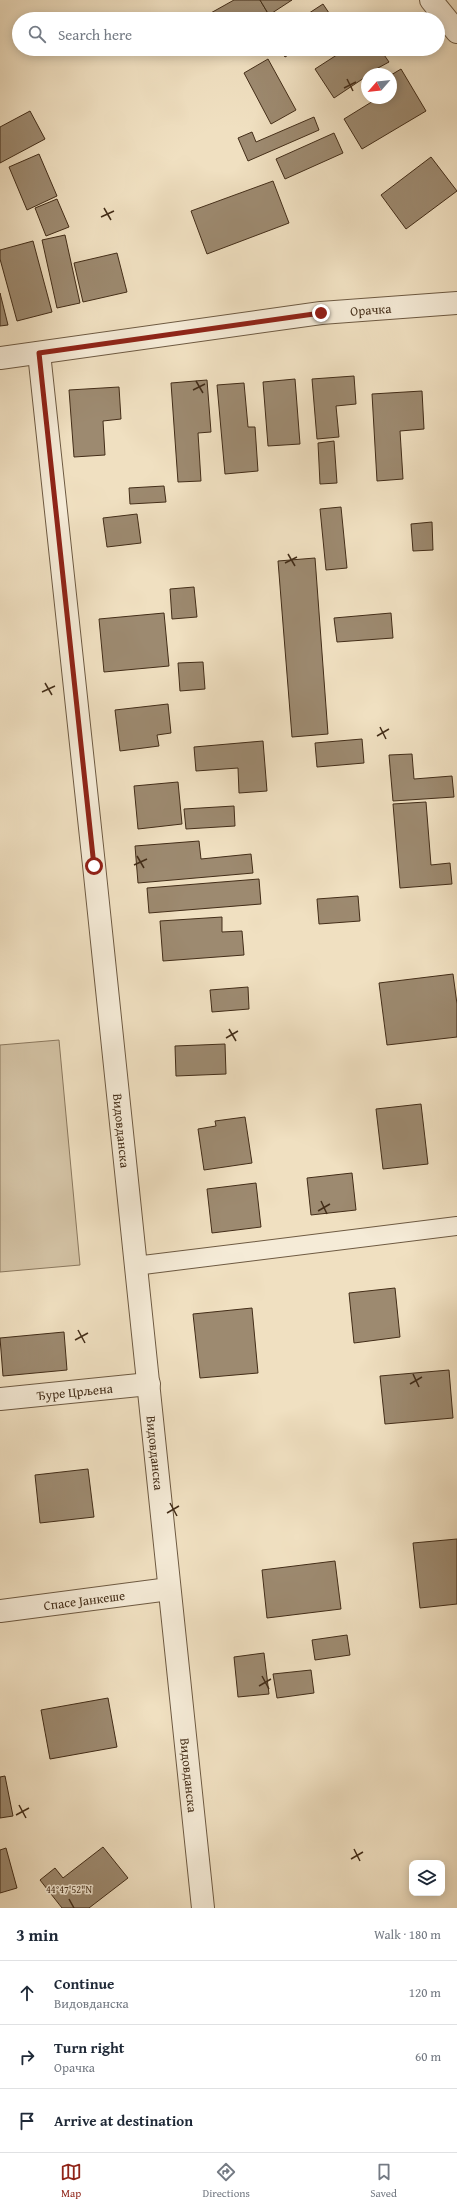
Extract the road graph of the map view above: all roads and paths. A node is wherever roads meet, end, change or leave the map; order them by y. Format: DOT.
graph roads {
  1 [pos="431,0"];
  2 [pos="441,12"];
  3 [pos="445,17"];
  4 [pos="457,32"];
  5 [pos="457,304"];
  6 [pos="39,353"];
  7 [pos="0,358"];
  8 [pos="457,1226"];
  9 [pos="135,1266"];
  10 [pos="149,1384"];
  11 [pos="0,1398"];
  12 [pos="169,1589"];
  13 [pos="0,1611"];
  14 [pos="203,1908"];
  1 -- 2 [label="street"];
  3 -- 4 [label="street"];
  5 -- 6 [label="street, Орачка"];
  6 -- 7 [label="street, Орачка"];
  6 -- 9 [label="street, Видовданска"];
  8 -- 9 [label="lane"];
  9 -- 10 [label="street, Видовданска"];
  10 -- 11 [label="street, Ђуре Црљена"];
  10 -- 12 [label="street, Видовданска"];
  12 -- 13 [label="street, Спасе Јанкеше"];
  12 -- 14 [label="street, Видовданска"];
}
